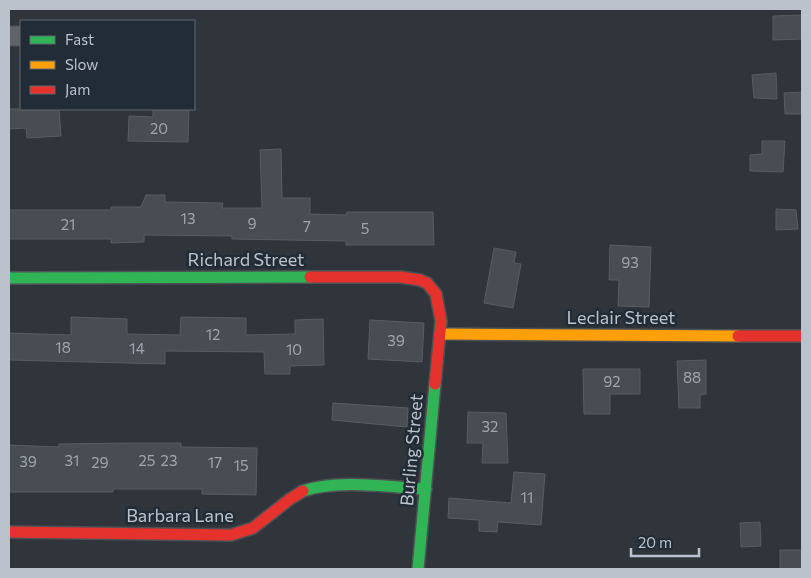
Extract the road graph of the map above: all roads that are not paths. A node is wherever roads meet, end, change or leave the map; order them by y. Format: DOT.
graph roads {
  1 [pos="9,278"];
  2 [pos="440,334"];
  3 [pos="802,336"];
  4 [pos="426,488"];
  5 [pos="9,532"];
  6 [pos="418,569"];
  1 -- 2 [label="street, Richard Street"];
  2 -- 3 [label="street, Leclair Street"];
  2 -- 4 [label="street, Burling Street"];
  4 -- 5 [label="street, Barbara Lane"];
  4 -- 6 [label="street, Burling Street"];
}
